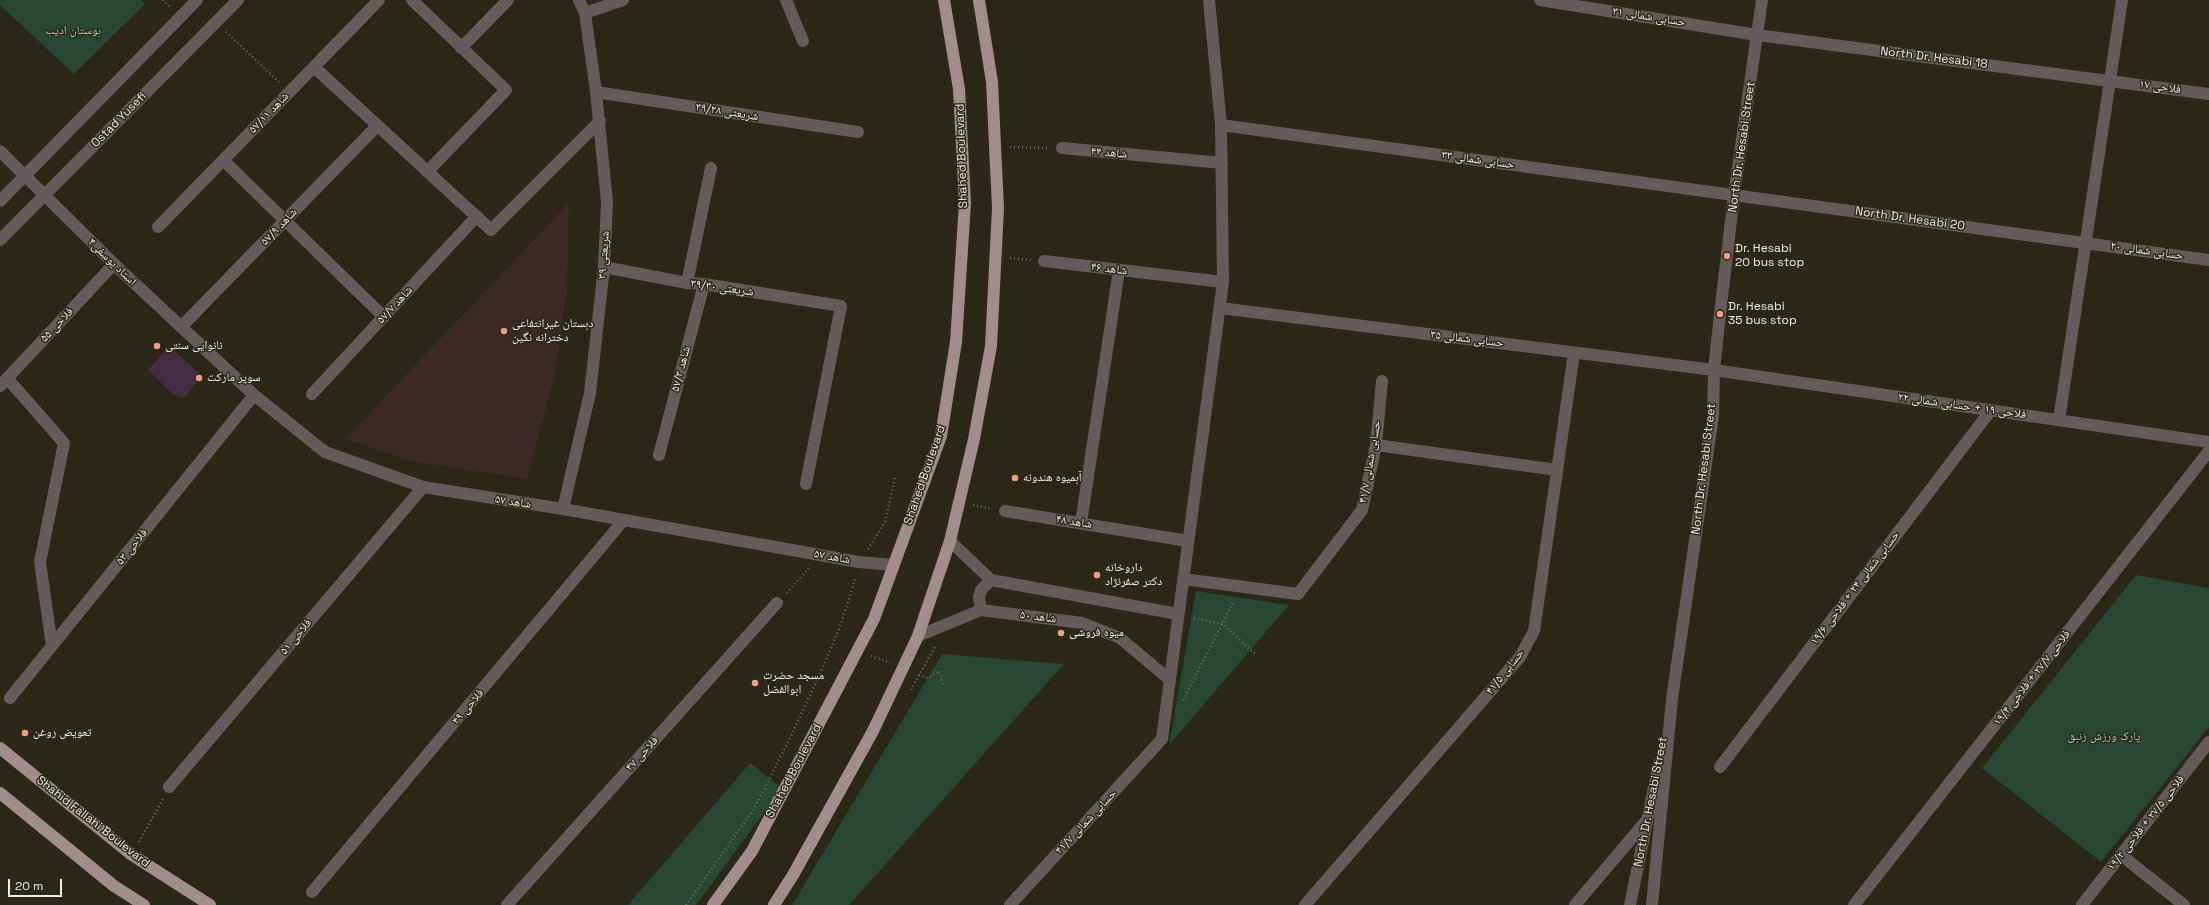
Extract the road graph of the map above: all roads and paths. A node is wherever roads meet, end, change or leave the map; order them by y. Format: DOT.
graph roads {
  1 [pos="197,0"];
  2 [pos="238,0"];
  3 [pos="379,0"];
  4 [pos="412,0"];
  5 [pos="508,0"];
  6 [pos="579,0"];
  7 [pos="623,0"];
  8 [pos="786,0"];
  9 [pos="944,0"];
  10 [pos="979,0"];
  11 [pos="1209,0"];
  12 [pos="1540,0"];
  13 [pos="1762,0"];
  14 [pos="2122,0"];
  15 [pos="585,13"];
  16 [pos="215,23"];
  17 [pos="1757,35"];
  18 [pos="802,40"];
  19 [pos="461,48"];
  20 [pos="314,67"];
  21 [pos="2110,80"];
  22 [pos="290,92"];
  23 [pos="596,92"];
  24 [pos="2209,94"];
  25 [pos="600,121"];
  26 [pos="1221,125"];
  27 [pos="377,126"];
  28 [pos="858,132"];
  29 [pos="995,147"];
  30 [pos="1062,148"];
  31 [pos="0,151"];
  32 [pos="223,160"];
  33 [pos="1222,163"];
  34 [pos="711,168"];
  35 [pos="427,172"];
  36 [pos="25,175"];
  37 [pos="44,194"];
  38 [pos="1734,195"];
  39 [pos="0,201"];
  40 [pos="477,216"];
  41 [pos="285,221"];
  42 [pos="158,227"];
  43 [pos="0,240"];
  44 [pos="2085,243"];
  45 [pos="995,257"];
  46 [pos="2209,260"];
  47 [pos="1044,261"];
  48 [pos="114,264"];
  49 [pos="604,267"];
  50 [pos="1119,270"];
  51 [pos="1223,282"];
  52 [pos="688,283"];
  53 [pos="704,284"];
  54 [pos="1220,308"];
  55 [pos="384,317"];
  56 [pos="181,327"];
  57 [pos="1574,353"];
  58 [pos="1714,370"];
  59 [pos="1382,381"];
  60 [pos="3,382"];
  61 [pos="312,394"];
  62 [pos="254,395"];
  63 [pos="1991,410"];
  64 [pos="2059,420"];
  65 [pos="2209,442"];
  66 [pos="1376,445"];
  67 [pos="2209,451"];
  68 [pos="659,455"];
  69 [pos="1557,470"];
  70 [pos="895,478"];
  71 [pos="806,484"];
  72 [pos="423,487"];
  73 [pos="959,503"];
  74 [pos="563,509"];
  75 [pos="1005,511"];
  76 [pos="623,521"];
  77 [pos="1081,523"];
  78 [pos="950,541"];
  79 [pos="1188,541"];
  80 [pos="821,554"];
  81 [pos="859,562"];
  82 [pos="893,565"];
  83 [pos="1183,579"];
  84 [pos="991,580"];
  85 [pos="1242,586"];
  86 [pos="777,604"];
  87 [pos="981,610"];
  88 [pos="1178,614"];
  89 [pos="1223,624"];
  90 [pos="918,636"];
  91 [pos="52,646"];
  92 [pos="1256,655"];
  93 [pos="870,656"];
  94 [pos="892,664"];
  95 [pos="914,673"];
  96 [pos="1170,680"];
  97 [pos="943,685"];
  98 [pos="10,698"];
  99 [pos="1672,699"];
  100 [pos="1181,704"];
  101 [pos="2209,742"];
  102 [pos="0,748"];
  103 [pos="1720,767"];
  104 [pos="169,787"];
  105 [pos="0,793"];
  106 [pos="1648,819"];
  107 [pos="132,855"];
  108 [pos="2121,855"];
  109 [pos="312,892"];
  110 [pos="144,905"];
  111 [pos="210,905"];
  112 [pos="507,905"];
  113 [pos="686,905"];
  114 [pos="713,905"];
  115 [pos="774,905"];
  116 [pos="1010,905"];
  117 [pos="1305,905"];
  118 [pos="1575,905"];
  119 [pos="1630,905"];
  120 [pos="1652,905"];
  121 [pos="1854,905"];
  122 [pos="2082,905"];
  123 [pos="2184,905"];
  1 -- 36 [label="street"];
  2 -- 16 [label="street, Ostad Yusefi"];
  3 -- 20 [label="street, شاهد ۵۷/۱۱"];
  4 -- 19 [label="street"];
  5 -- 19 [label="street"];
  6 -- 15 [label="street, شریعتی ۳۹"];
  7 -- 15 [label="street"];
  8 -- 18 [label="street"];
  9 -- 82 [label="main road, Shahed Boulevard"];
  10 -- 29 [label="main road"];
  11 -- 26 [label="street"];
  12 -- 17 [label="street, حسابی شمالی ۳۱"];
  13 -- 17 [label="street, North Dr. Hesabi Street"];
  14 -- 21 [label="street"];
  15 -- 23 [label="street, شریعتی ۳۹"];
  16 -- 22 [label="path"];
  16 -- 37 [label="street, Ostad Yusefi"];
  17 -- 21 [label="street, North Dr. Hesabi 18"];
  17 -- 38 [label="street, North Dr. Hesabi Street"];
  19 -- 35 [label="street"];
  20 -- 22 [label="street, شاهد ۵۷/۱۱"];
  20 -- 27 [label="street"];
  21 -- 24 [label="street, فلاحی ۱۷"];
  21 -- 44 [label="street"];
  22 -- 32 [label="street, شاهد ۵۷/۱۱"];
  23 -- 25 [label="street, شریعتی ۳۹"];
  23 -- 28 [label="street, شریعتی ۳۹/۲۸"];
  25 -- 40 [label="street"];
  25 -- 49 [label="street, شریعتی ۳۹"];
  26 -- 33 [label="street"];
  26 -- 38 [label="street, حسابی شمالی ۳۳"];
  27 -- 35 [label="street"];
  27 -- 41 [label="street, شاهد ۵۷/۹"];
  29 -- 30 [label="path"];
  29 -- 45 [label="main road"];
  30 -- 33 [label="street, شاهد ۴۴"];
  31 -- 36 [label="street, استاد یوسفی۴"];
  32 -- 41 [label="street"];
  32 -- 42 [label="street, شاهد ۵۷/۱۱"];
  33 -- 51 [label="street"];
  34 -- 52 [label="street"];
  35 -- 40 [label="street"];
  36 -- 37 [label="street, استاد یوسفی۴"];
  36 -- 39 [label="street"];
  37 -- 43 [label="street, Ostad Yusefi"];
  37 -- 48 [label="street, استاد یوسفی۴"];
  38 -- 44 [label="street, North Dr. Hesabi 20"];
  38 -- 58 [label="street, North Dr. Hesabi Street"];
  40 -- 55 [label="street, شاهد ۵۷/۷"];
  41 -- 55 [label="street"];
  41 -- 56 [label="street, شاهد ۵۷/۹"];
  44 -- 46 [label="street, حسابی شمالی ۲۰"];
  44 -- 64 [label="street"];
  45 -- 47 [label="path"];
  45 -- 73 [label="main road"];
  47 -- 50 [label="street, شاهد ۴۶"];
  48 -- 56 [label="street, استاد یوسفی۴"];
  48 -- 60 [label="street, فلاحی ۵۵"];
  49 -- 52 [label="street, شریعتی ۳۹/۳۰"];
  49 -- 74 [label="street, شریعتی ۳۹"];
  50 -- 51 [label="street, شاهد ۴۶"];
  50 -- 77 [label="street"];
  51 -- 54 [label="street"];
  52 -- 53 [label="street, شریعتی ۳۹/۳۰"];
  53 -- 68 [label="street, شاهد ۵۷/۳"];
  53 -- 71 [label="street, شریعتی ۳۹/۳۰"];
  54 -- 57 [label="street, حسابی شمالی ۳۵"];
  54 -- 79 [label="street"];
  55 -- 61 [label="street, شاهد ۵۷/۷"];
  56 -- 62 [label="street, شاهد ۵۷"];
  57 -- 58 [label="street, حسابی شمالی ۳۵"];
  57 -- 69 [label="street, حسابی ۴۱/۵"];
  58 -- 63 [label="street, فلاحی ۱۹ + حسابی شمالی ۲۲"];
  58 -- 99 [label="street, North Dr. Hesabi Street"];
  59 -- 66 [label="street, حسابی شمالی ۴۱/۷"];
  60 -- 91 [label="street"];
  62 -- 72 [label="street, شاهد ۵۷"];
  62 -- 91 [label="street, فلاحی ۵۳"];
  63 -- 64 [label="street, فلاحی ۱۹ + حسابی شمالی ۲۲"];
  63 -- 103 [label="street, حسابی شمالی ۲۴ + فلاحی ۱۹/۶"];
  64 -- 65 [label="street, فلاحی ۱۹ + حسابی شمالی ۲۲"];
  66 -- 69 [label="street"];
  66 -- 85 [label="street, حسابی شمالی ۴۱/۷"];
  67 -- 121 [label="street, فلاحی ۲۷/۷ + فلاحی ۱۹/۴"];
  69 -- 117 [label="street, حسابی ۴۱/۵"];
  70 -- 81 [label="path"];
  72 -- 74 [label="street, شاهد ۵۷"];
  72 -- 104 [label="street, فلاحی ۵۱"];
  73 -- 75 [label="path"];
  73 -- 78 [label="main road"];
  74 -- 76 [label="street, شاهد ۵۷"];
  75 -- 77 [label="street, شاهد ۴۸"];
  76 -- 80 [label="street, شاهد ۵۷"];
  76 -- 109 [label="street, فلاحی ۴۹"];
  77 -- 79 [label="street, شاهد ۴۸"];
  78 -- 84 [label="street"];
  78 -- 90 [label="main road"];
  79 -- 83 [label="street"];
  80 -- 81 [label="street, شاهد ۵۷"];
  80 -- 86 [label="path"];
  81 -- 82 [label="street, شاهد ۵۷"];
  81 -- 113 [label="path"];
  82 -- 114 [label="main road, Shahed Boulevard"];
  83 -- 85 [label="street"];
  83 -- 88 [label="street"];
  84 -- 87 [label="street"];
  84 -- 88 [label="street"];
  85 -- 89 [label="path"];
  86 -- 112 [label="street, فلاحی ۴۷"];
  87 -- 90 [label="street, شاهد ۵۰"];
  87 -- 96 [label="street, شاهد ۵۰"];
  88 -- 89 [label="path"];
  88 -- 96 [label="street"];
  89 -- 92 [label="path"];
  89 -- 100 [label="path"];
  90 -- 115 [label="main road"];
  91 -- 98 [label="street, فلاحی ۵۳"];
  93 -- 94 [label="path"];
  95 -- 97 [label="path"];
  96 -- 116 [label="street, حسابی شمالی ۴۱/۷"];
  99 -- 106 [label="street, North Dr. Hesabi Street"];
  99 -- 120 [label="street, North Dr. Hesabi Street"];
  101 -- 108 [label="street, فلاحی ۲۷/۵ + فلاحی ۱۹/۲"];
  102 -- 107 [label="main road, Shahid Fallahi Boulevard"];
  104 -- 107 [label="path"];
  105 -- 110 [label="main road"];
  106 -- 118 [label="street"];
  106 -- 119 [label="street, North Dr. Hesabi Street"];
  107 -- 111 [label="main road, Shahid Fallahi Boulevard"];
  108 -- 122 [label="street, فلاحی ۲۷/۵ + فلاحی ۱۹/۲"];
  108 -- 123 [label="street"];
}
